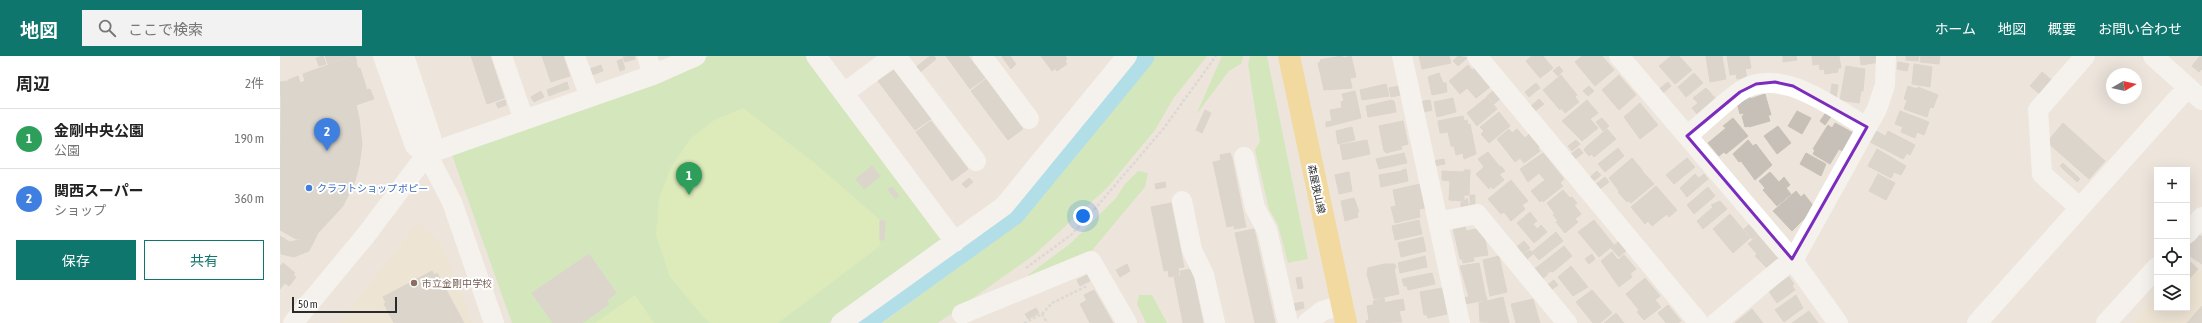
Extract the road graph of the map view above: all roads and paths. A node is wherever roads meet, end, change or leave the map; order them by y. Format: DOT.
graph roads {
  1 [pos="383,56"];
  2 [pos="404,56"];
  3 [pos="502,56"];
  4 [pos="575,56"];
  5 [pos="647,56"];
  6 [pos="696,56"];
  7 [pos="816,56"];
  8 [pos="895,56"];
  9 [pos="982,56"];
  10 [pos="1127,56"];
  11 [pos="1216,56"];
  12 [pos="1291,56"];
  13 [pos="1402,56"];
  14 [pos="1477,56"];
  15 [pos="1619,56"];
  16 [pos="1886,56"];
  17 [pos="2085,56"];
  18 [pos="2153,56"];
  19 [pos="653,75"];
  20 [pos="844,93"];
  21 [pos="2195,93"];
  22 [pos="590,97"];
  23 [pos="1029,119"];
  24 [pos="524,120"];
  25 [pos="1867,127"];
  26 [pos="1687,136"];
  27 [pos="427,154"];
  28 [pos="1244,157"];
  29 [pos="976,161"];
  30 [pos="1182,201"];
  31 [pos="2080,208"];
  32 [pos="1438,222"];
  33 [pos="955,242"];
  34 [pos="1792,259"];
  35 [pos="1023,270"];
  36 [pos="2154,270"];
  37 [pos="1102,279"];
  38 [pos="962,314"];
  39 [pos="1042,314"];
  40 [pos="1344,314"];
  41 [pos="293,323"];
  42 [pos="494,323"];
  43 [pos="841,323"];
  44 [pos="1024,323"];
  45 [pos="1047,323"];
  46 [pos="1127,323"];
  47 [pos="1215,323"];
  48 [pos="1288,323"];
  49 [pos="1307,323"];
  50 [pos="1460,323"];
  51 [pos="1567,323"];
  52 [pos="1699,323"];
  53 [pos="1716,323"];
  54 [pos="1838,323"];
  55 [pos="1977,323"];
  56 [pos="2106,323"];
  1 -- 27 [label="street"];
  2 -- 27 [label="street"];
  3 -- 24 [label="street"];
  4 -- 22 [label="street"];
  5 -- 19 [label="street"];
  6 -- 19 [label="street"];
  7 -- 20 [label="street"];
  8 -- 20 [label="street"];
  8 -- 29 [label="street"];
  9 -- 23 [label="street"];
  10 -- 33 [label="street"];
  11 -- 35 [label="path"];
  12 -- 40 [label="main road, 森屋狭山線"];
  13 -- 32 [label="street"];
  14 -- 52 [label="street"];
  15 -- 26 [label="street"];
  16 -- 25 [label="street"];
  17 -- 31 [label="street"];
  18 -- 21 [label="street"];
  19 -- 22 [label="street"];
  20 -- 33 [label="street"];
  21 -- 31 [label="street"];
  22 -- 24 [label="street"];
  24 -- 27 [label="street"];
  25 -- 26 [label="street"];
  25 -- 34 [label="street"];
  26 -- 34 [label="street"];
  27 -- 41 [label="street"];
  27 -- 42 [label="street"];
  28 -- 48 [label="street"];
  30 -- 47 [label="street"];
  31 -- 55 [label="street"];
  32 -- 50 [label="street"];
  32 -- 51 [label="street"];
  33 -- 43 [label="street"];
  34 -- 53 [label="street"];
  34 -- 54 [label="street"];
  36 -- 56 [label="street"];
  37 -- 38 [label="street"];
  37 -- 39 [label="path"];
  37 -- 46 [label="street"];
  39 -- 44 [label="path"];
  39 -- 45 [label="path"];
  40 -- 49 [label="street"];
}
